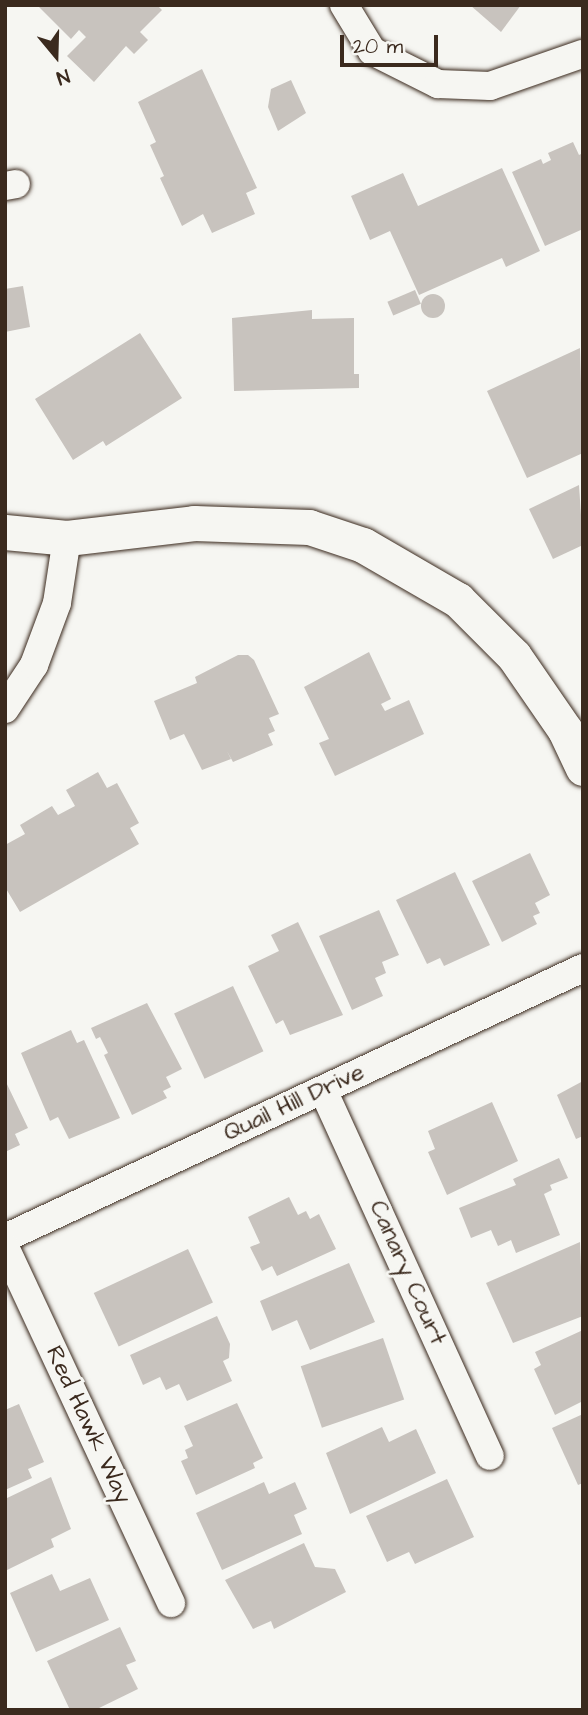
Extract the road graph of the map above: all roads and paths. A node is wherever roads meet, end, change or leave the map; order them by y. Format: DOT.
graph roads {
  1 [pos="344,5"];
  2 [pos="582,54"];
  3 [pos="5,532"];
  4 [pos="67,538"];
  5 [pos="5,709"];
  6 [pos="583,768"];
  7 [pos="583,968"];
  8 [pos="323,1090"];
  9 [pos="5,1238"];
  10 [pos="5,1247"];
  11 [pos="490,1456"];
  12 [pos="171,1603"];
  1 -- 2 [label="street"];
  3 -- 4 [label="street"];
  4 -- 5 [label="street"];
  4 -- 6 [label="street"];
  7 -- 8 [label="street, Quail Hill Drive"];
  8 -- 9 [label="street, Quail Hill Drive"];
  8 -- 11 [label="street, Canary Court"];
  10 -- 12 [label="street, Red Hawk Way"];
}
